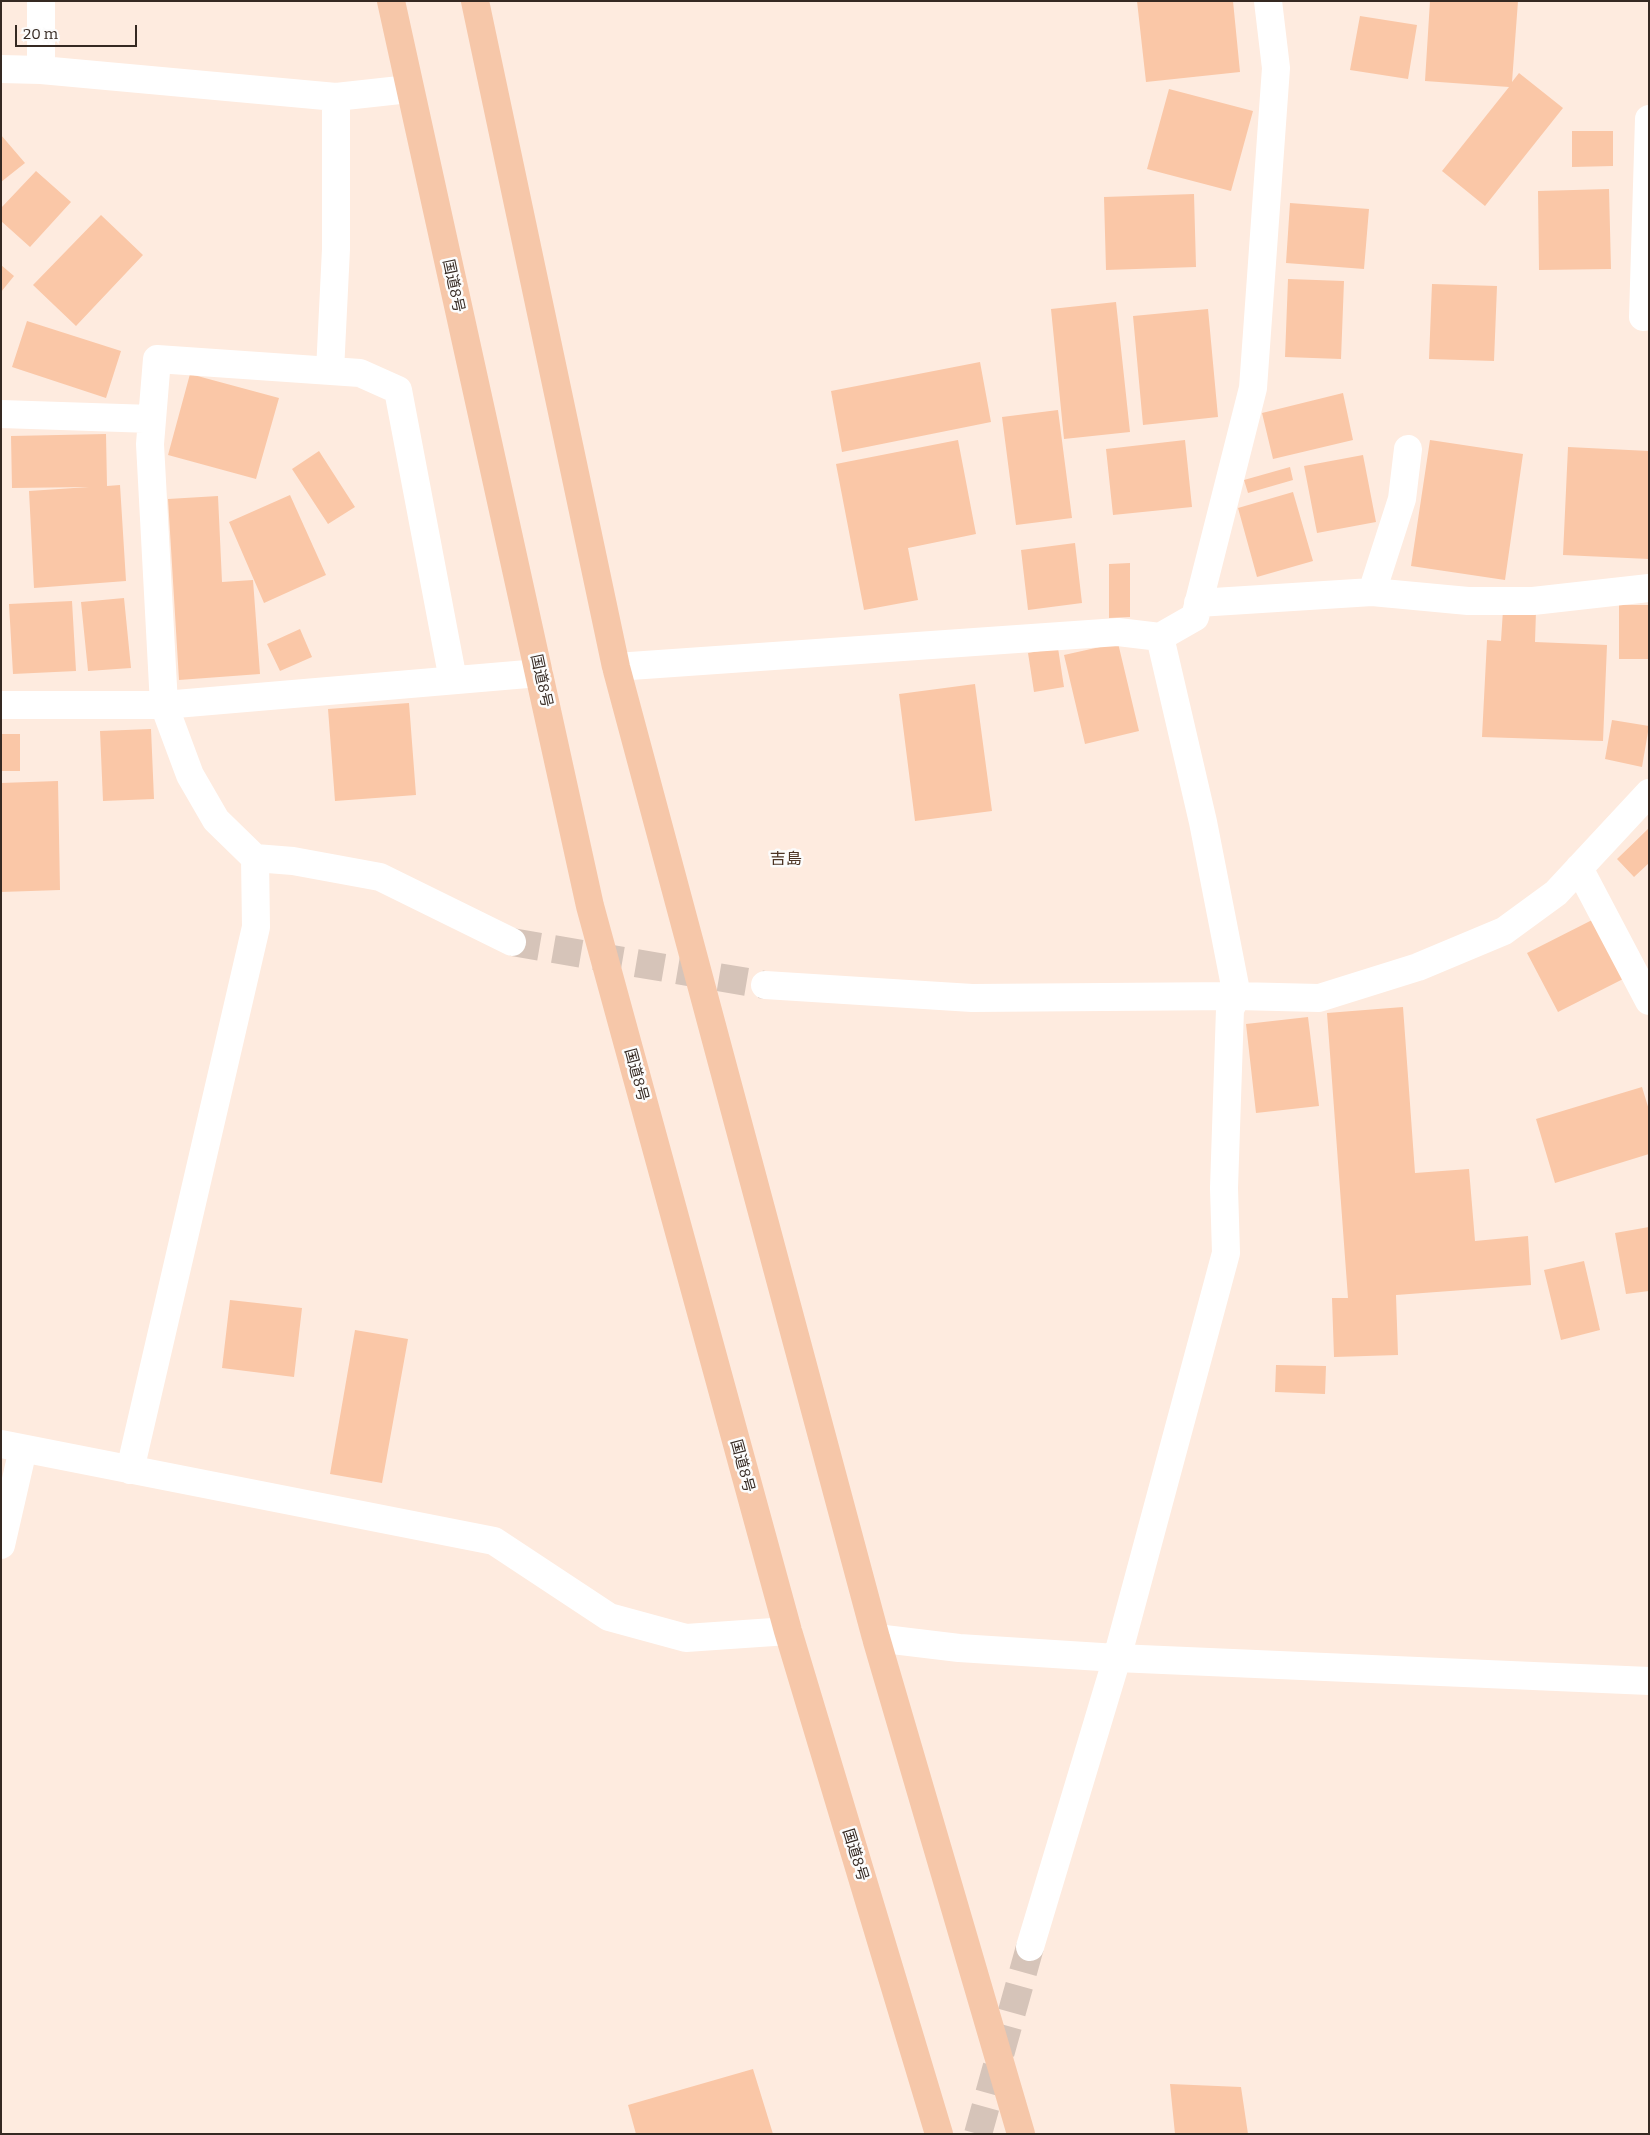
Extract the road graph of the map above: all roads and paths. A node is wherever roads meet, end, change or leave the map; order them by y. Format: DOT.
graph roads {
  1 [pos="40,1"];
  2 [pos="391,1"];
  3 [pos="475,1"];
  4 [pos="1268,1"];
  5 [pos="1,70"];
  6 [pos="41,70"];
  7 [pos="409,89"];
  8 [pos="336,97"];
  9 [pos="1649,119"];
  10 [pos="1647,234"];
  11 [pos="1643,317"];
  12 [pos="330,371"];
  13 [pos="1,414"];
  14 [pos="152,419"];
  15 [pos="1408,449"];
  16 [pos="1649,588"];
  17 [pos="1372,592"];
  18 [pos="1198,604"];
  19 [pos="1160,637"];
  20 [pos="616,667"];
  21 [pos="539,673"];
  22 [pos="453,680"];
  23 [pos="1,705"];
  24 [pos="164,705"];
  25 [pos="1649,793"];
  26 [pos="255,858"];
  27 [pos="1579,868"];
  28 [pos="512,942"];
  29 [pos="766,985"];
  30 [pos="1237,996"];
  31 [pos="1649,1001"];
  32 [pos="12,1447"];
  33 [pos="130,1470"];
  34 [pos="1,1545"];
  35 [pos="788,1631"];
  36 [pos="876,1638"];
  37 [pos="1118,1658"];
  38 [pos="1649,1681"];
  39 [pos="1030,1947"];
  40 [pos="939,2134"];
  41 [pos="1021,2134"];
  1 -- 6 [label="street"];
  2 -- 7 [label="highway, 国道8号"];
  3 -- 20 [label="highway"];
  4 -- 18 [label="street"];
  5 -- 6 [label="street"];
  6 -- 8 [label="street"];
  7 -- 8 [label="street"];
  7 -- 21 [label="highway, 国道8号"];
  8 -- 12 [label="street"];
  9 -- 10 [label="street"];
  10 -- 11 [label="street"];
  12 -- 14 [label="street"];
  12 -- 22 [label="street"];
  13 -- 14 [label="street"];
  14 -- 24 [label="street"];
  15 -- 17 [label="street"];
  16 -- 17 [label="street"];
  17 -- 18 [label="street"];
  18 -- 19 [label="street"];
  19 -- 20 [label="street"];
  19 -- 30 [label="street"];
  20 -- 36 [label="highway"];
  21 -- 22 [label="street"];
  21 -- 35 [label="highway, 国道8号"];
  22 -- 24 [label="street"];
  23 -- 24 [label="street"];
  24 -- 26 [label="street"];
  25 -- 27 [label="street"];
  26 -- 28 [label="street"];
  26 -- 33 [label="street"];
  27 -- 30 [label="street"];
  27 -- 31 [label="street"];
  29 -- 30 [label="street"];
  30 -- 37 [label="street"];
  32 -- 33 [label="street"];
  32 -- 34 [label="street"];
  33 -- 35 [label="street"];
  35 -- 40 [label="highway, 国道8号"];
  36 -- 37 [label="street"];
  36 -- 41 [label="highway"];
  37 -- 38 [label="street"];
  37 -- 39 [label="street"];
}
